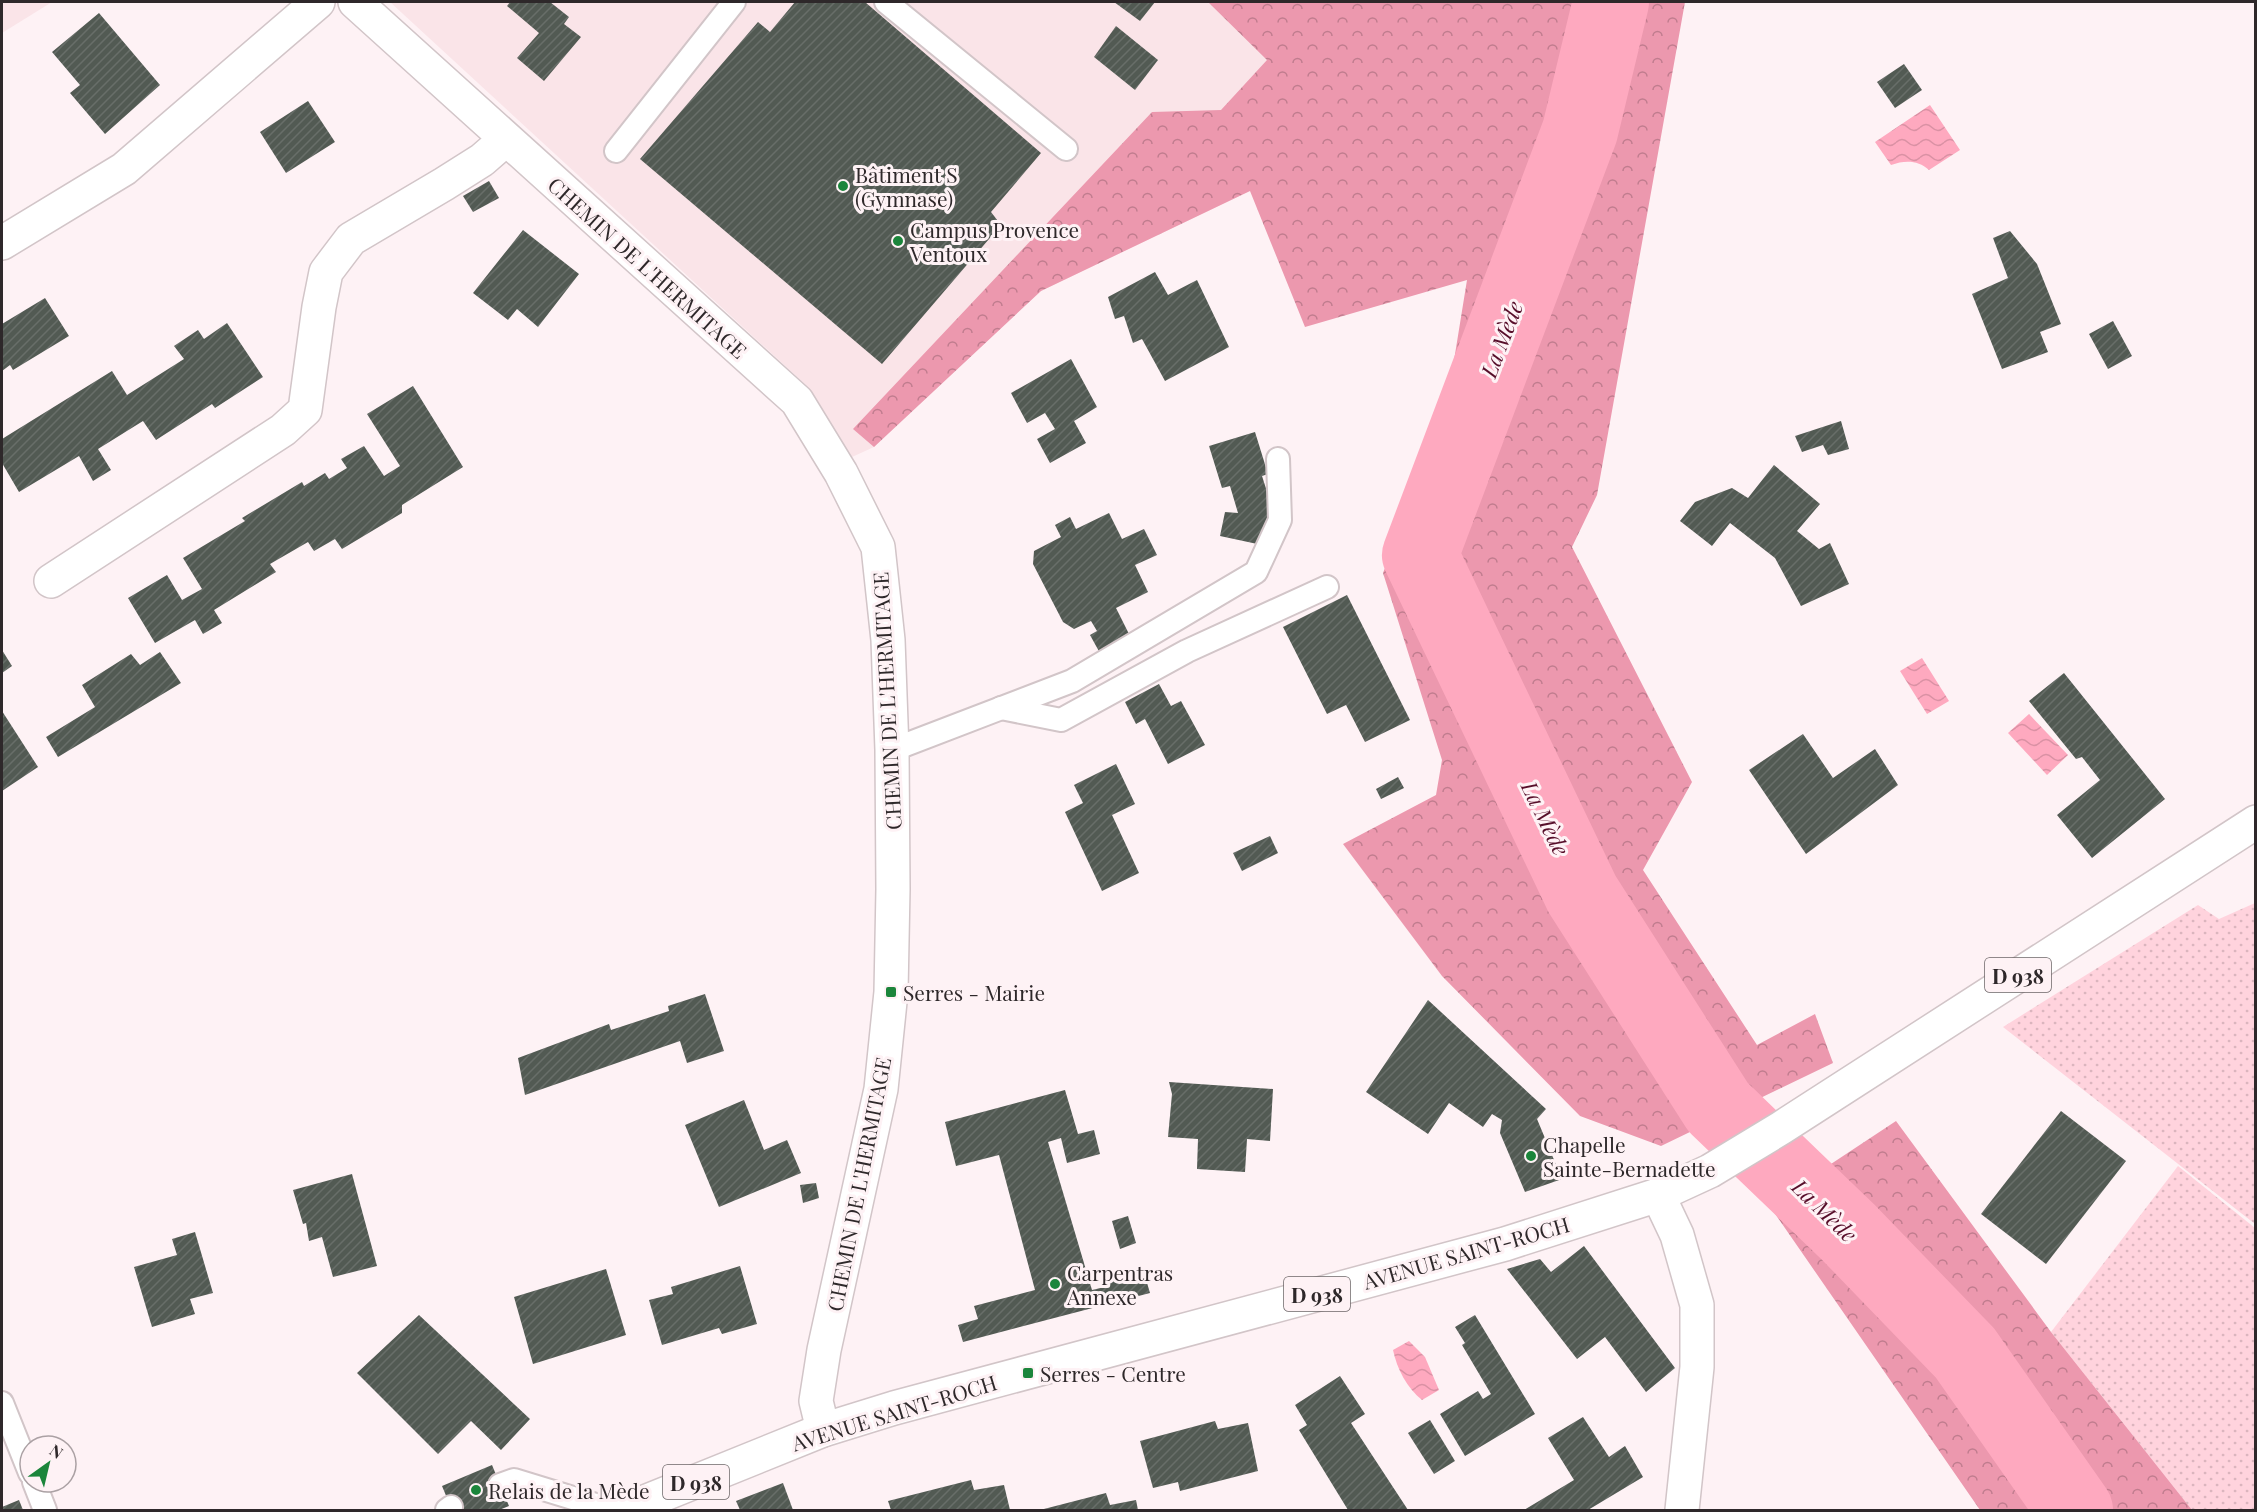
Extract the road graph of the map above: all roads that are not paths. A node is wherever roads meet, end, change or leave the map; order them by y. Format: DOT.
graph roads {
  1 [pos="318,2"];
  2 [pos="355,2"];
  3 [pos="734,2"];
  4 [pos="886,2"];
  5 [pos="505,140"];
  6 [pos="1066,149"];
  7 [pos="616,152"];
  8 [pos="2,243"];
  9 [pos="1278,459"];
  10 [pos="51,581"];
  11 [pos="1327,587"];
  12 [pos="1001,708"];
  13 [pos="892,750"];
  14 [pos="2256,822"];
  15 [pos="1658,1195"];
  16 [pos="2,1403"];
  17 [pos="823,1430"];
  18 [pos="18,1443"];
  19 [pos="500,1485"];
  20 [pos="39,1494"];
  21 [pos="45,1510"];
  22 [pos="612,1510"];
  23 [pos="625,1510"];
  24 [pos="1682,1510"];
  1 -- 8 [label="street"];
  2 -- 5 [label="street, CHEMIN DE L'HERMITAGE"];
  3 -- 7 [label="lane"];
  4 -- 6 [label="lane"];
  5 -- 10 [label="street"];
  5 -- 13 [label="street, CHEMIN DE L'HERMITAGE"];
  9 -- 12 [label="lane"];
  11 -- 12 [label="lane"];
  12 -- 13 [label="lane"];
  13 -- 17 [label="street, CHEMIN DE L'HERMITAGE"];
  14 -- 15 [label="street, AVENUE SAINT-ROCH / D 938"];
  15 -- 17 [label="street, AVENUE SAINT-ROCH / D 938"];
  15 -- 24 [label="street"];
  16 -- 18 [label="lane"];
  17 -- 23 [label="street, AVENUE SAINT-ROCH / D 938"];
  19 -- 22 [label="lane"];
  20 -- 21 [label="lane"];
}
